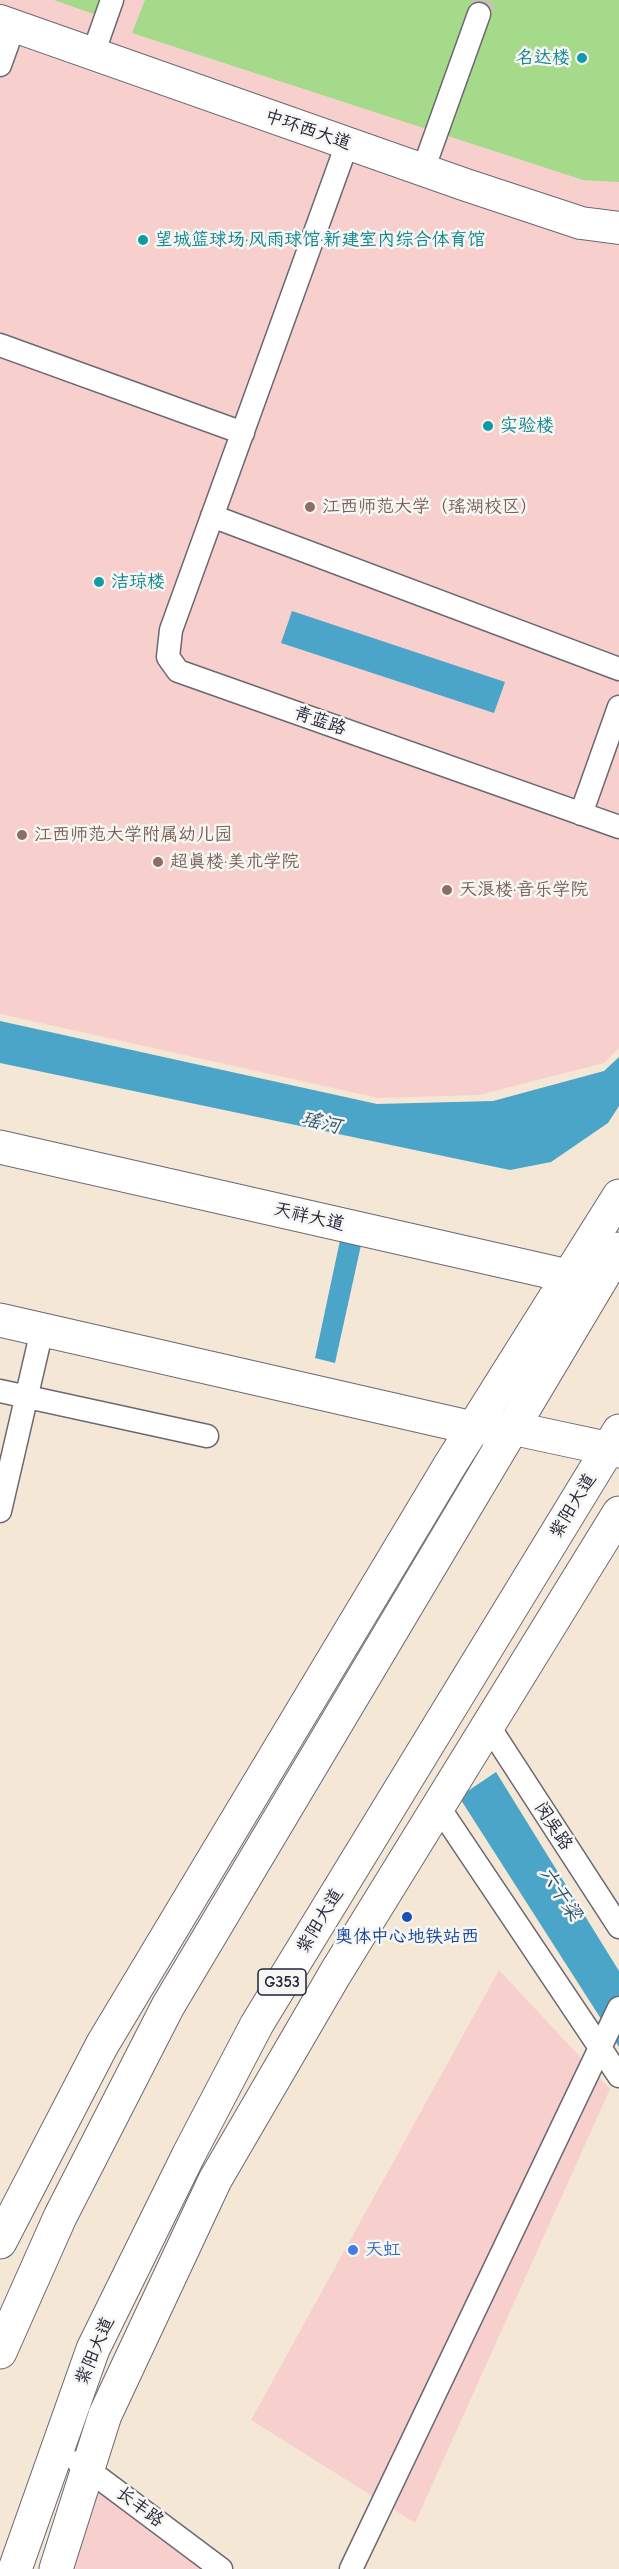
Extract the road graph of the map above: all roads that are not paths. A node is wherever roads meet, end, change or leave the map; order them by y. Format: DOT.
graph roads {
  1 [pos="112,0"];
  2 [pos="479,14"];
  3 [pos="7,23"];
  4 [pos="93,54"];
  5 [pos="0,65"];
  6 [pos="348,144"];
  7 [pos="423,170"];
  8 [pos="619,228"];
  9 [pos="0,345"];
  10 [pos="243,433"];
  11 [pos="212,516"];
  12 [pos="619,669"];
  13 [pos="619,707"];
  14 [pos="581,814"];
  15 [pos="619,827"];
  16 [pos="0,1147"];
  17 [pos="619,1196"];
  18 [pos="614,1267"];
  19 [pos="568,1276"];
  20 [pos="0,1320"];
  21 [pos="42,1330"];
  22 [pos="0,1391"];
  23 [pos="27,1397"];
  24 [pos="473,1428"];
  25 [pos="512,1428"];
  26 [pos="207,1436"];
  27 [pos="615,1443"];
  28 [pos="0,1512"];
  29 [pos="619,1513"];
  30 [pos="488,1725"];
  31 [pos="438,1806"];
  32 [pos="619,1927"];
  33 [pos="619,2008"];
  34 [pos="600,2048"];
  35 [pos="619,2076"];
  36 [pos="0,2242"];
  37 [pos="0,2352"];
  38 [pos="57,2447"];
  39 [pos="88,2468"];
  40 [pos="15,2569"];
  41 [pos="56,2569"];
  42 [pos="221,2569"];
  43 [pos="351,2569"];
  1 -- 4 [label="street"];
  2 -- 7 [label="street"];
  3 -- 4 [label="street, 中环西大道"];
  3 -- 5 [label="street"];
  4 -- 6 [label="street, 中环西大道"];
  6 -- 7 [label="street, 中环西大道"];
  6 -- 10 [label="street, 青蓝路"];
  7 -- 8 [label="street, 中环西大道"];
  9 -- 10 [label="street"];
  10 -- 11 [label="street, 青蓝路"];
  11 -- 12 [label="street"];
  11 -- 14 [label="street, 青蓝路"];
  13 -- 14 [label="street"];
  14 -- 15 [label="street, 青蓝路"];
  16 -- 19 [label="main road, 天祥大道"];
  17 -- 19 [label="main road"];
  18 -- 19 [label="main road, 天祥大道"];
  18 -- 25 [label="main road"];
  19 -- 24 [label="main road"];
  20 -- 21 [label="main road"];
  21 -- 23 [label="street"];
  21 -- 24 [label="main road"];
  22 -- 23 [label="street"];
  23 -- 26 [label="street"];
  23 -- 28 [label="street"];
  24 -- 25 [label="main road"];
  24 -- 36 [label="main road"];
  25 -- 27 [label="main road"];
  25 -- 37 [label="main road"];
  27 -- 38 [label="main road, 紫阳大道 / G353"];
  29 -- 30 [label="main road"];
  30 -- 31 [label="main road"];
  30 -- 32 [label="street, 闵吴路"];
  31 -- 34 [label="street"];
  31 -- 39 [label="main road"];
  33 -- 34 [label="street"];
  34 -- 35 [label="street"];
  34 -- 43 [label="street"];
  38 -- 39 [label="street, 长丰路"];
  38 -- 40 [label="main road, 紫阳大道 / G353"];
  39 -- 41 [label="main road"];
  39 -- 42 [label="street, 长丰路"];
}
